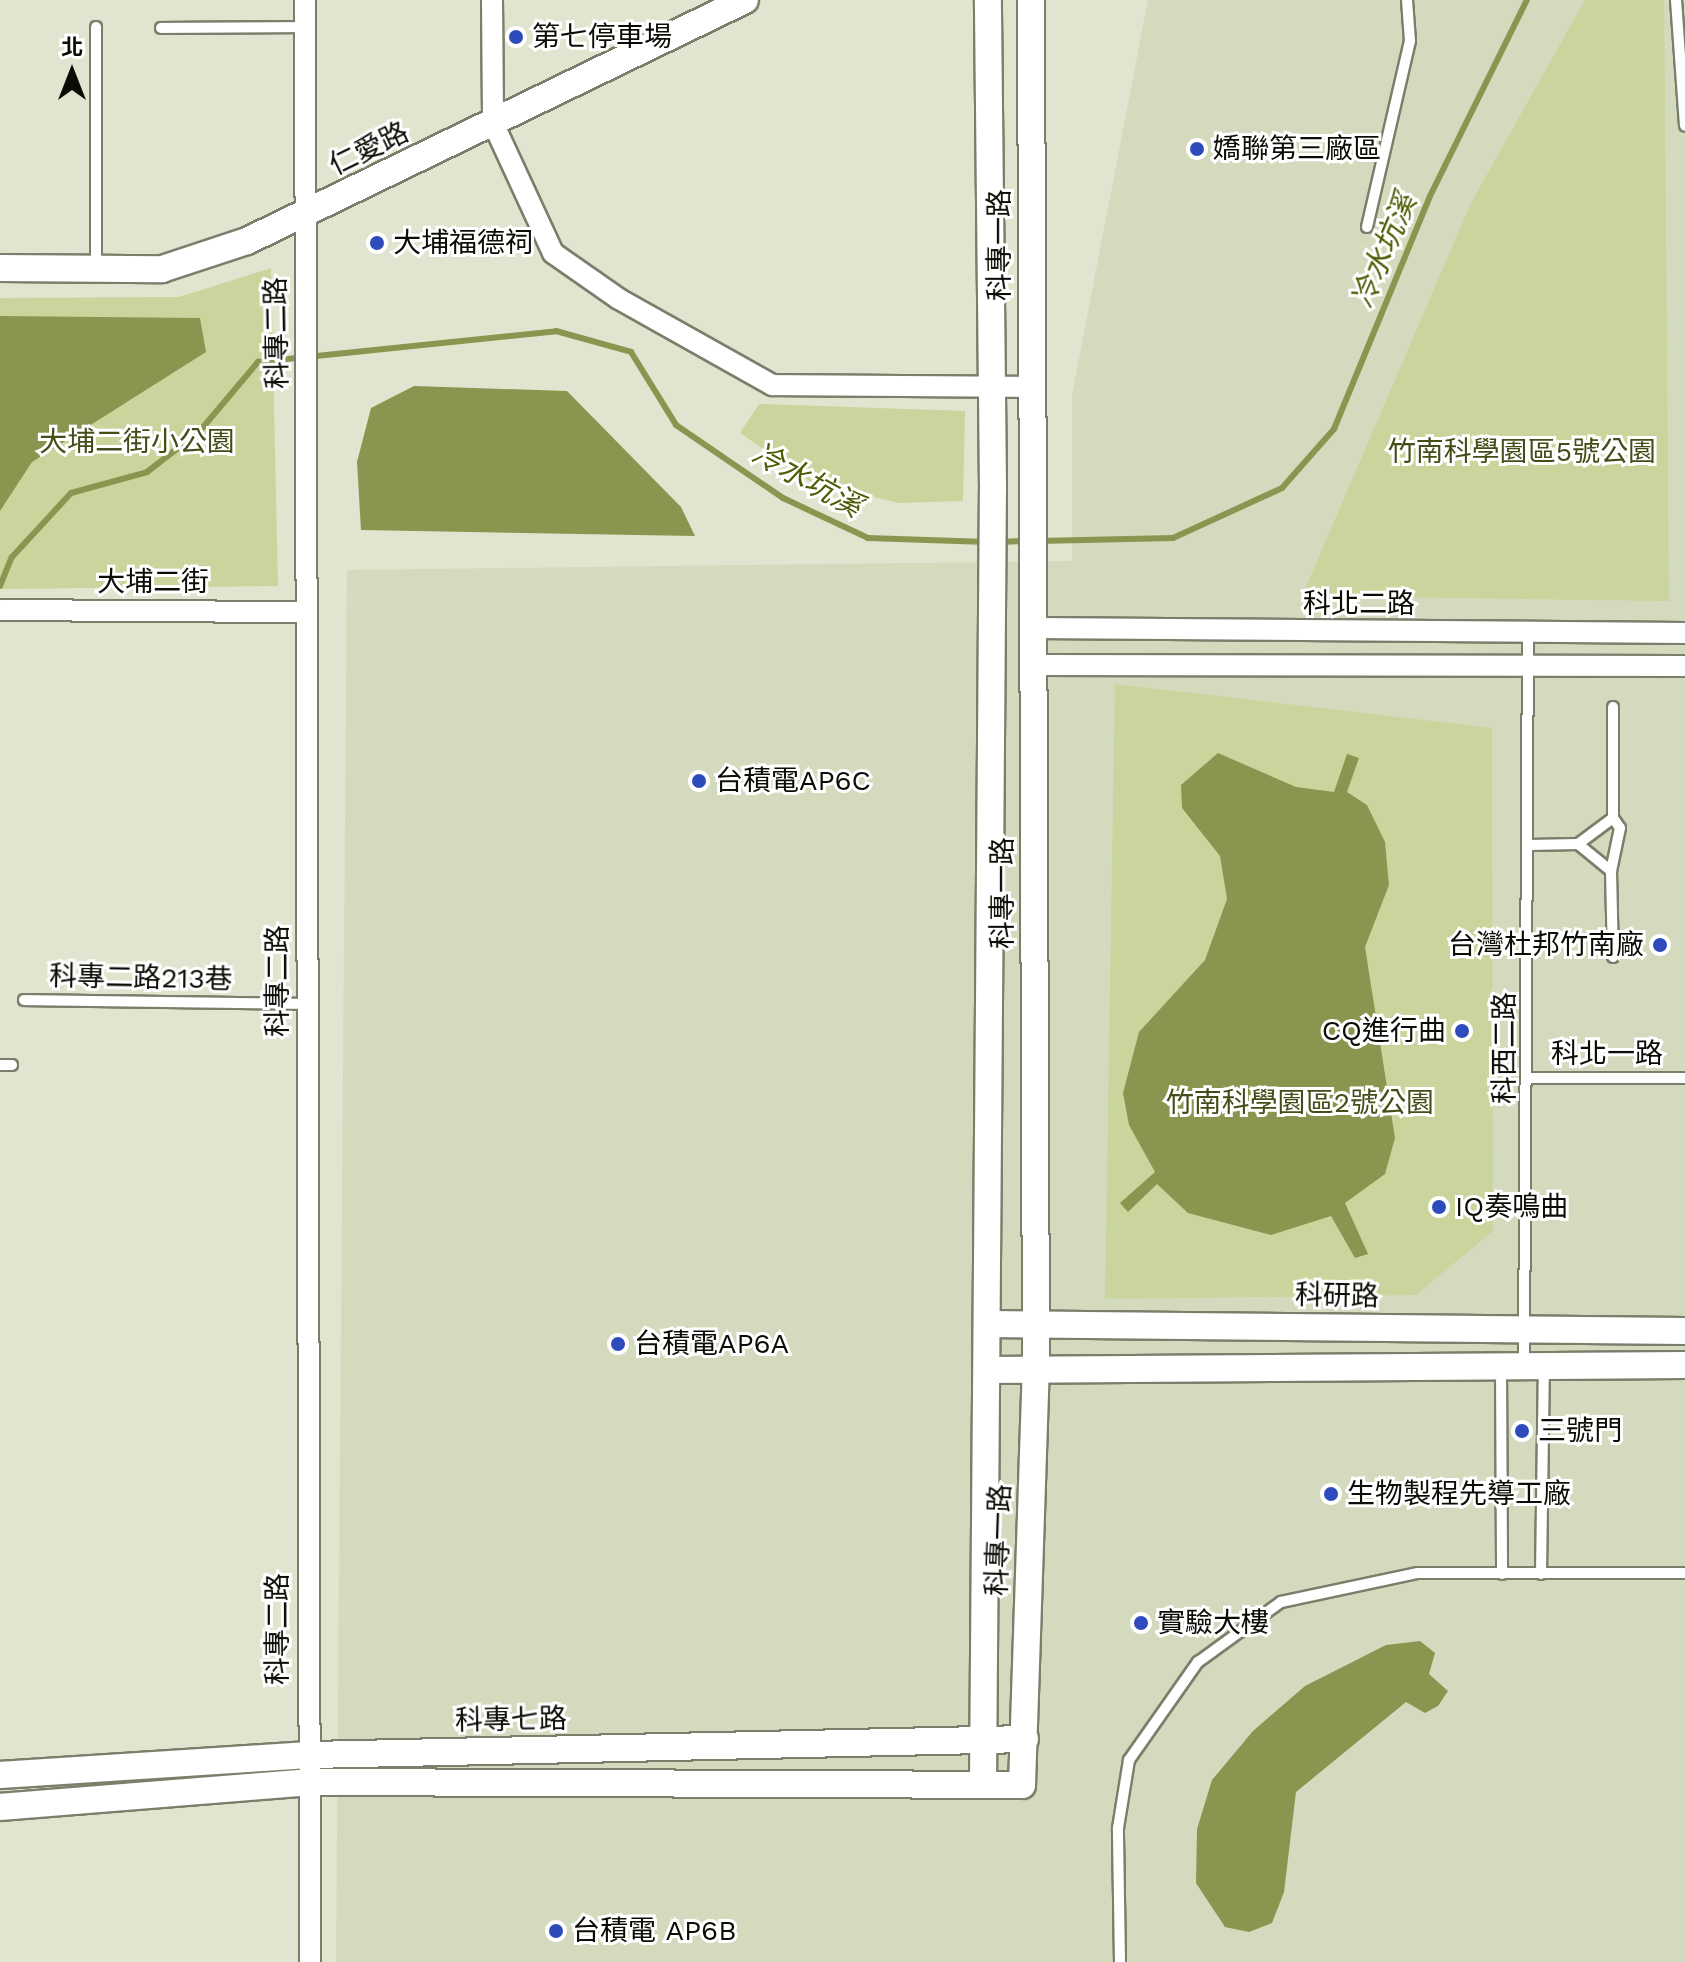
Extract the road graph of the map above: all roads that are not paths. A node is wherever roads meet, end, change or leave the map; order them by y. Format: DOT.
graph roads {
  1 [pos="305,0"];
  2 [pos="492,0"];
  3 [pos="745,0"];
  4 [pos="988,0"];
  5 [pos="1031,0"];
  6 [pos="1407,0"];
  7 [pos="1676,0"];
  8 [pos="96,27"];
  9 [pos="306,27"];
  10 [pos="161,28"];
  11 [pos="1681,85"];
  12 [pos="493,123"];
  13 [pos="1685,126"];
  14 [pos="302,214"];
  15 [pos="1367,227"];
  16 [pos="0,268"];
  17 [pos="96,268"];
  18 [pos="992,387"];
  19 [pos="1033,387"];
  20 [pos="0,610"];
  21 [pos="306,612"];
  22 [pos="991,627"];
  23 [pos="1034,628"];
  24 [pos="1528,633"];
  25 [pos="1685,633"];
  26 [pos="990,662"];
  27 [pos="1035,665"];
  28 [pos="1529,666"];
  29 [pos="1685,666"];
  30 [pos="1613,707"];
  31 [pos="1613,818"];
  32 [pos="1578,844"];
  33 [pos="1529,845"];
  34 [pos="1611,871"];
  35 [pos="1613,957"];
  36 [pos="24,1000"];
  37 [pos="306,1004"];
  38 [pos="0,1065"];
  39 [pos="12,1065"];
  40 [pos="1530,1078"];
  41 [pos="1685,1078"];
  42 [pos="1035,1323"];
  43 [pos="987,1324"];
  44 [pos="1524,1331"];
  45 [pos="1685,1331"];
  46 [pos="1685,1365"];
  47 [pos="1523,1367"];
  48 [pos="988,1370"];
  49 [pos="1036,1370"];
  50 [pos="1685,1573"];
  51 [pos="1502,1574"];
  52 [pos="1541,1574"];
  53 [pos="1025,1739"];
  54 [pos="983,1740"];
  55 [pos="311,1755"];
  56 [pos="0,1775"];
  57 [pos="314,1782"];
  58 [pos="983,1784"];
  59 [pos="0,1807"];
  60 [pos="310,1962"];
  61 [pos="1120,1962"];
  1 -- 9 [label="street, 科專二路"];
  2 -- 12 [label="street"];
  3 -- 12 [label="street, 仁愛路"];
  4 -- 18 [label="street, 科專一路"];
  5 -- 19 [label="street, 科專一路"];
  6 -- 15 [label="lane"];
  7 -- 11 [label="lane"];
  8 -- 17 [label="lane"];
  9 -- 10 [label="lane"];
  9 -- 14 [label="street, 科專二路"];
  11 -- 13 [label="lane"];
  12 -- 14 [label="street, 仁愛路"];
  12 -- 18 [label="street"];
  14 -- 17 [label="street, 仁愛路"];
  14 -- 21 [label="street, 科專二路"];
  16 -- 17 [label="street, 仁愛路"];
  18 -- 19 [label="street"];
  18 -- 22 [label="street, 科專一路"];
  19 -- 23 [label="street, 科專一路"];
  20 -- 21 [label="street, 大埔二街"];
  21 -- 37 [label="street, 科專二路"];
  22 -- 23 [label="street"];
  22 -- 26 [label="street, 科專一路"];
  23 -- 24 [label="street, 科北二路"];
  23 -- 27 [label="street, 科專一路"];
  24 -- 25 [label="street, 科北二路"];
  24 -- 28 [label="lane, 科西二路"];
  26 -- 27 [label="street"];
  26 -- 43 [label="street, 科專一路"];
  27 -- 28 [label="street"];
  27 -- 42 [label="street, 科專一路"];
  28 -- 29 [label="street"];
  28 -- 33 [label="lane, 科西二路"];
  30 -- 31 [label="lane"];
  31 -- 32 [label="lane"];
  31 -- 34 [label="lane"];
  32 -- 33 [label="lane"];
  32 -- 34 [label="lane"];
  33 -- 40 [label="lane, 科西二路"];
  34 -- 35 [label="lane"];
  36 -- 37 [label="lane, 科專二路213巷"];
  37 -- 55 [label="street, 科專二路"];
  38 -- 39 [label="lane"];
  40 -- 41 [label="lane, 科北一路"];
  40 -- 44 [label="lane, 科西二路"];
  42 -- 43 [label="street, 科研路"];
  42 -- 44 [label="street, 科研路"];
  42 -- 49 [label="street, 科專一路"];
  43 -- 48 [label="street, 科專一路"];
  44 -- 45 [label="street, 科研路"];
  44 -- 47 [label="lane, 科西二路"];
  46 -- 47 [label="street"];
  47 -- 49 [label="street"];
  47 -- 51 [label="lane"];
  47 -- 52 [label="lane"];
  48 -- 49 [label="street"];
  48 -- 54 [label="street, 科專一路"];
  49 -- 53 [label="street, 科專一路"];
  50 -- 52 [label="lane"];
  51 -- 52 [label="lane"];
  51 -- 61 [label="lane"];
  53 -- 54 [label="street, 科專七路"];
  53 -- 58 [label="street, 科專一路"];
  54 -- 55 [label="street, 科專七路"];
  54 -- 58 [label="street, 科專一路"];
  55 -- 56 [label="street, 科專七路"];
  55 -- 57 [label="street, 科專二路"];
  57 -- 58 [label="street"];
  57 -- 59 [label="street"];
  57 -- 60 [label="street, 科專二路"];
}
